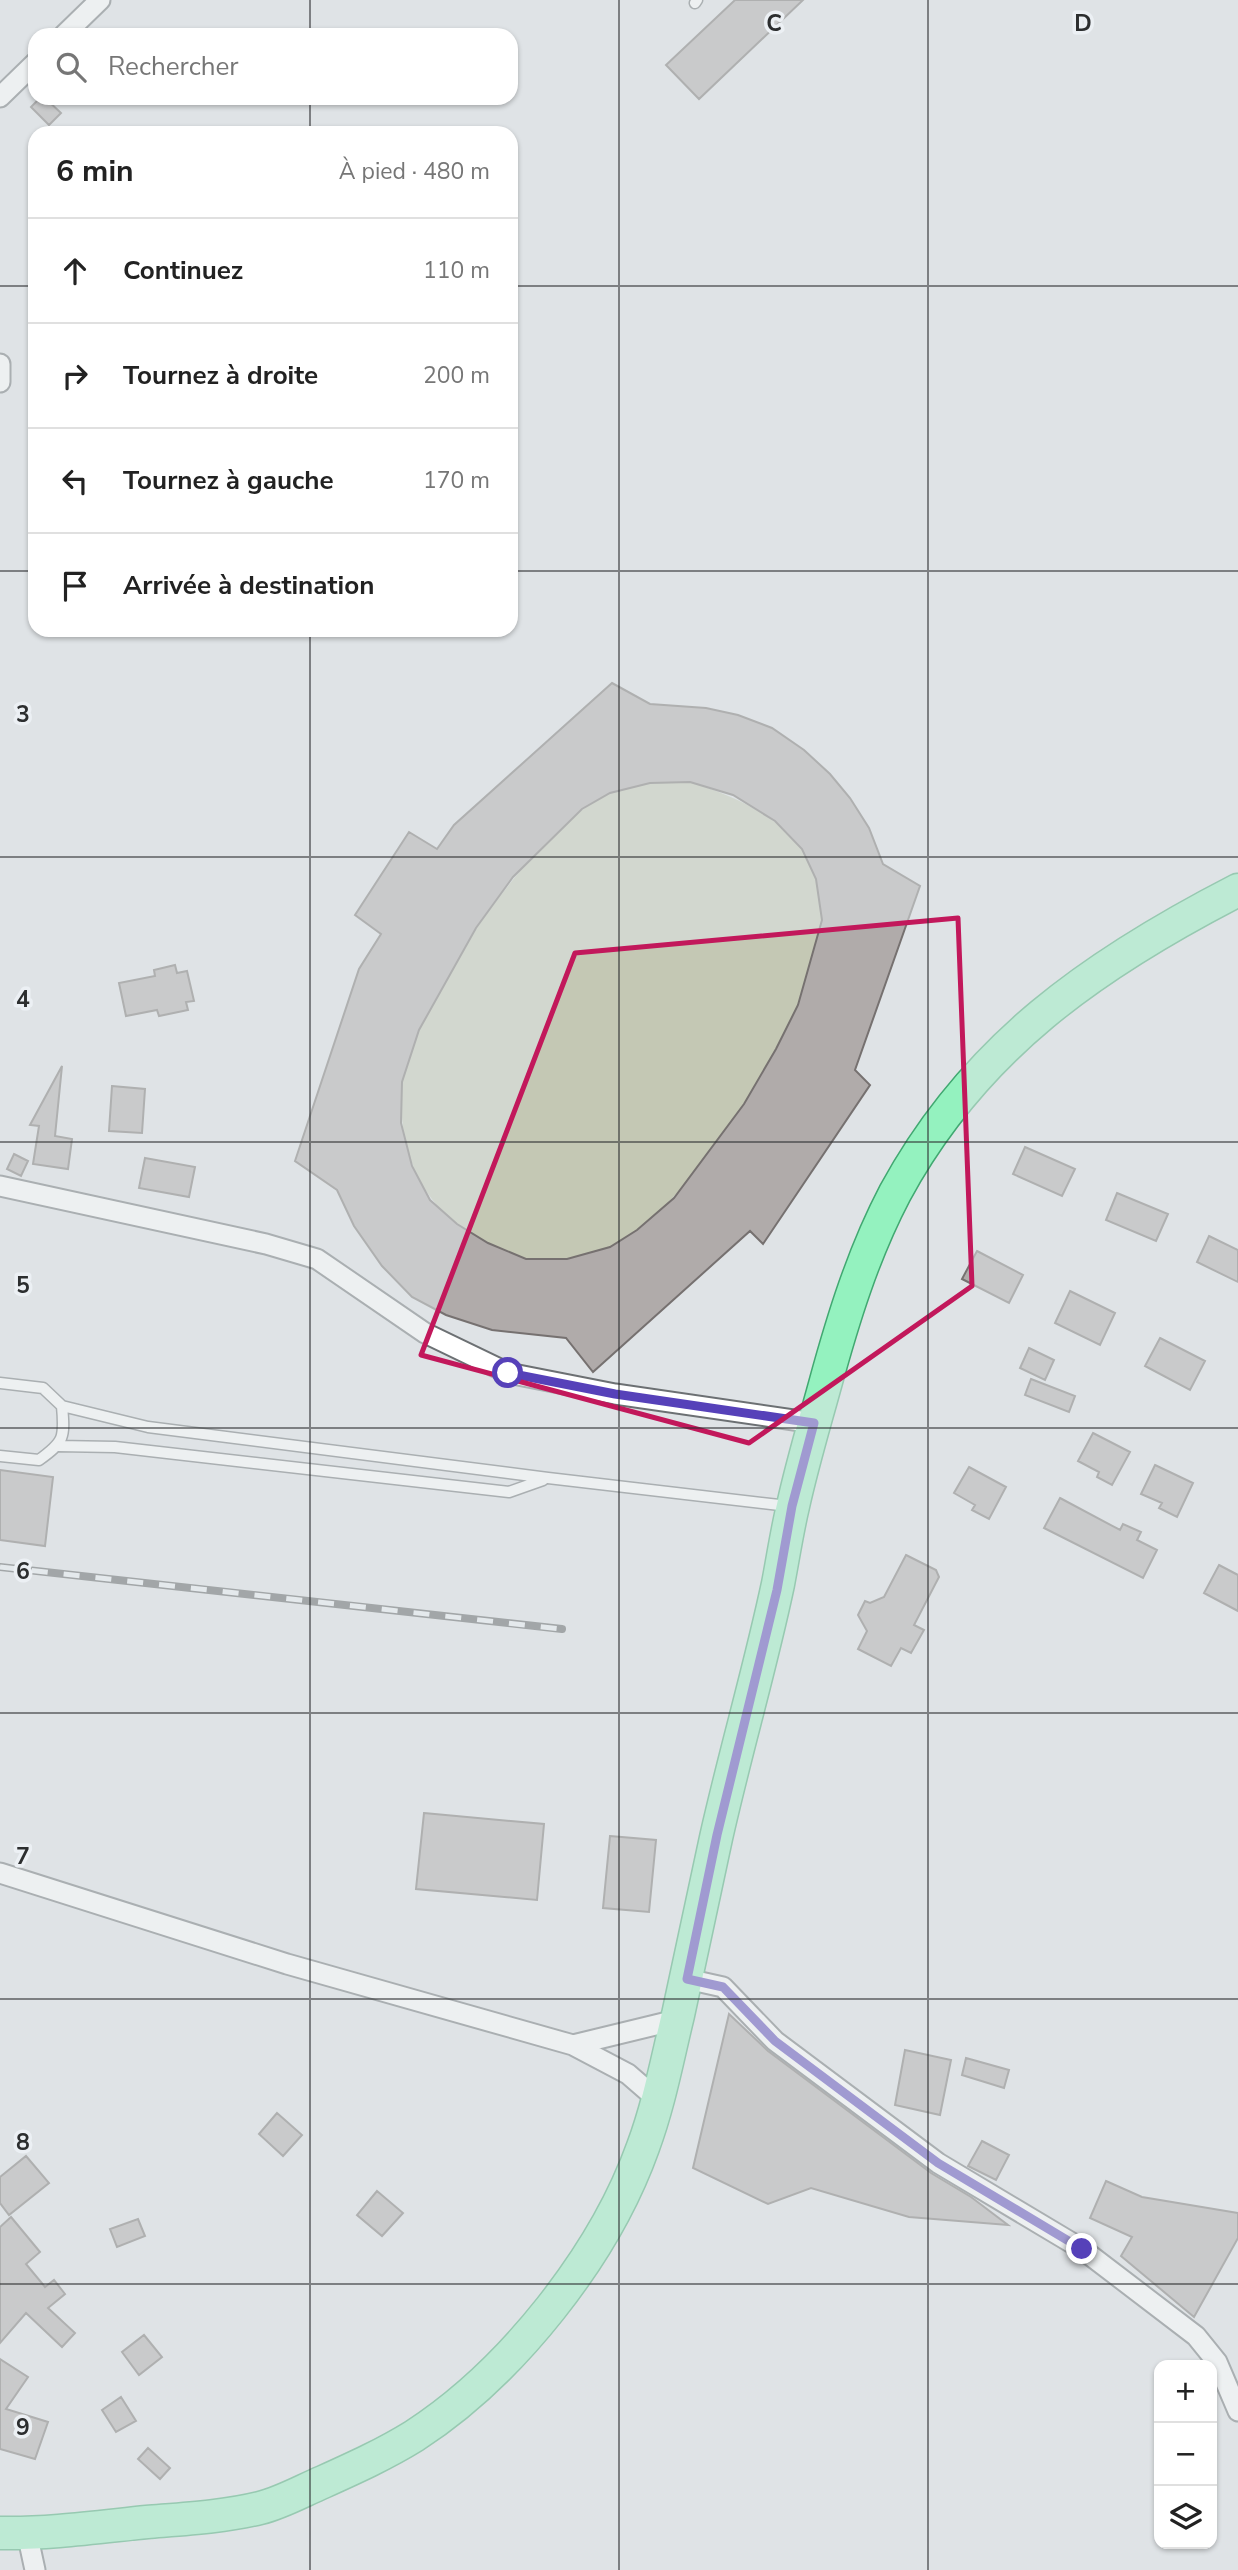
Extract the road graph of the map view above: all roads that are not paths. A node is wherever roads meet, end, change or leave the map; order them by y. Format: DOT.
graph roads {
  1 [pos="100,0"];
  2 [pos="71,28"];
  3 [pos="28,70"];
  4 [pos="0,97"];
  5 [pos="0,364"];
  6 [pos="0,382"];
  7 [pos="1238,890"];
  8 [pos="0,1186"];
  9 [pos="0,1383"];
  10 [pos="62,1406"];
  11 [pos="814,1423"];
  12 [pos="58,1446"];
  13 [pos="0,1456"];
  14 [pos="548,1478"];
  15 [pos="792,1506"];
  16 [pos="0,1873"];
  17 [pos="687,1979"];
  18 [pos="677,2020"];
  19 [pos="572,2045"];
  20 [pos="658,2100"];
  21 [pos="1238,2410"];
  22 [pos="14,2533"];
  23 [pos="35,2570"];
  1 -- 2 [label="street"];
  3 -- 4 [label="street"];
  5 -- 6 [label="street"];
  7 -- 11 [label="main road"];
  8 -- 11 [label="street"];
  9 -- 10 [label="lane"];
  10 -- 12 [label="lane"];
  10 -- 14 [label="lane"];
  11 -- 15 [label="main road"];
  12 -- 13 [label="lane"];
  12 -- 14 [label="lane"];
  14 -- 15 [label="lane"];
  15 -- 17 [label="main road"];
  16 -- 19 [label="street"];
  17 -- 18 [label="main road"];
  17 -- 21 [label="street"];
  18 -- 19 [label="street"];
  18 -- 20 [label="main road"];
  19 -- 20 [label="street"];
  20 -- 22 [label="main road"];
  22 -- 23 [label="street"];
}
